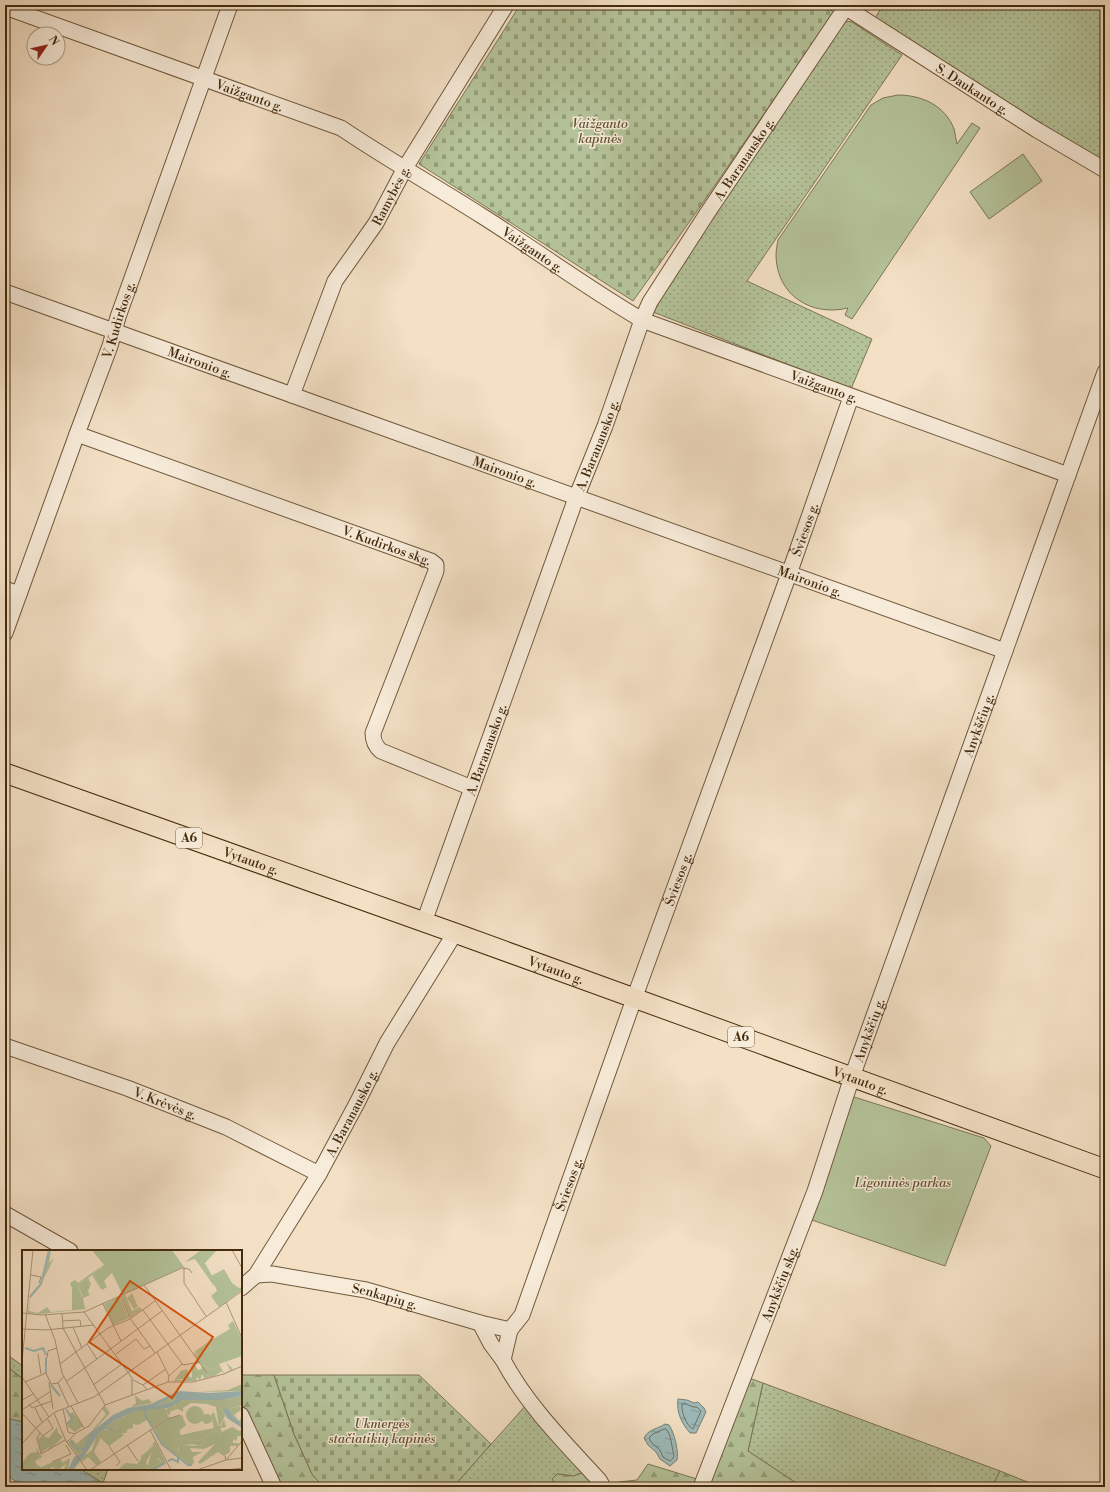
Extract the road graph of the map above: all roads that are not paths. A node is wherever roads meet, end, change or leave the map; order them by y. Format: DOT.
graph roads {
  1 [pos="230,5"];
  2 [pos="506,5"];
  3 [pos="844,6"];
  4 [pos="5,7"];
  5 [pos="203,79"];
  6 [pos="405,168"];
  7 [pos="1105,170"];
  8 [pos="5,292"];
  9 [pos="642,320"];
  10 [pos="114,331"];
  11 [pos="1105,372"];
  12 [pos="292,395"];
  13 [pos="851,397"];
  14 [pos="77,434"];
  15 [pos="1068,475"];
  16 [pos="576,498"];
  17 [pos="788,574"];
  18 [pos="5,589"];
  19 [pos="19,594"];
  20 [pos="5,633"];
  21 [pos="1005,651"];
  22 [pos="5,773"];
  23 [pos="472,788"];
  24 [pos="424,922"];
  25 [pos="455,933"];
  26 [pos="634,999"];
  27 [pos="5,1046"];
  28 [pos="852,1077"];
  29 [pos="1105,1169"];
  30 [pos="318,1174"];
  31 [pos="5,1214"];
  32 [pos="68,1250"];
  33 [pos="256,1275"];
  34 [pos="242,1287"];
  35 [pos="480,1323"];
  36 [pos="510,1330"];
  37 [pos="503,1360"];
  38 [pos="242,1417"];
  39 [pos="274,1487"];
  40 [pos="602,1487"];
  41 [pos="701,1487"];
  1 -- 5 [label="street, V. Kudirkos g."];
  2 -- 6 [label="street, Ramybės g."];
  3 -- 7 [label="street, S. Daukanto g."];
  3 -- 9 [label="street, A. Baranausko g."];
  4 -- 5 [label="street, Vaižganto g."];
  5 -- 6 [label="street, Vaižganto g."];
  5 -- 10 [label="street, V. Kudirkos g."];
  6 -- 9 [label="street, Vaižganto g."];
  6 -- 12 [label="street, Ramybės g."];
  8 -- 10 [label="street, Maironio g."];
  9 -- 13 [label="street, Vaižganto g."];
  9 -- 16 [label="street, A. Baranausko g."];
  10 -- 12 [label="street, Maironio g."];
  10 -- 14 [label="street, V. Kudirkos g."];
  11 -- 15 [label="street, Anykščių g."];
  12 -- 16 [label="street, Maironio g."];
  13 -- 15 [label="street, Vaižganto g."];
  13 -- 17 [label="street, Šviesos g."];
  14 -- 19 [label="street, V. Kudirkos g."];
  14 -- 23 [label="street, V. Kudirkos skg."];
  15 -- 21 [label="street, Anykščių g."];
  16 -- 17 [label="street, Maironio g."];
  16 -- 23 [label="street, A. Baranausko g."];
  17 -- 21 [label="street, Maironio g."];
  17 -- 26 [label="street, Šviesos g."];
  18 -- 19 [label="street"];
  19 -- 20 [label="street, V. Kudirkos g."];
  21 -- 28 [label="street, Anykščių g."];
  22 -- 24 [label="main road, Vytauto g. / A6"];
  23 -- 24 [label="street, A. Baranausko g."];
  24 -- 25 [label="main road, Vytauto g. / A6"];
  25 -- 26 [label="main road, Vytauto g. / A6"];
  25 -- 30 [label="street, A. Baranausko g."];
  26 -- 28 [label="main road, Vytauto g. / A6"];
  26 -- 36 [label="street, Šviesos g."];
  27 -- 30 [label="street, V. Krėvės g."];
  28 -- 29 [label="main road, Vytauto g. / A6"];
  28 -- 41 [label="street, Anykščių skg."];
  30 -- 33 [label="street, A. Baranausko g."];
  31 -- 32 [label="street"];
  33 -- 34 [label="street, A. Baranausko g."];
  33 -- 35 [label="street, Senkapių g."];
  35 -- 36 [label="street, Senkapių g."];
  35 -- 37 [label="street"];
  36 -- 37 [label="street, Šviesos g."];
  37 -- 40 [label="street"];
  38 -- 39 [label="street"];
}
